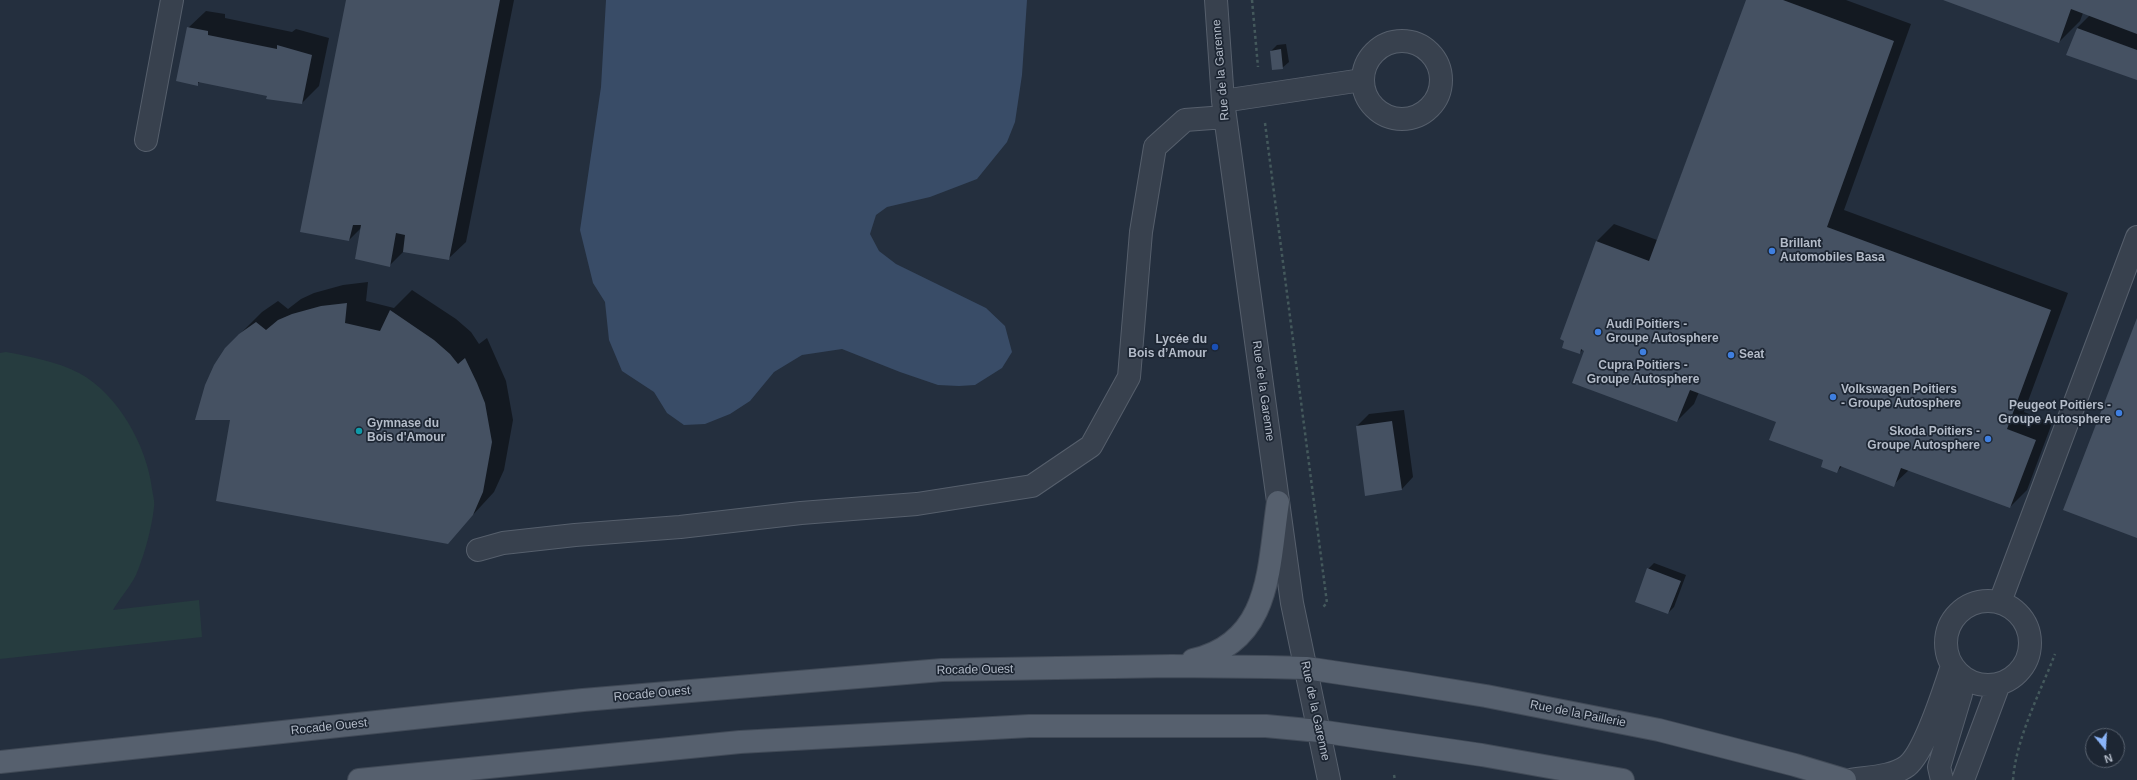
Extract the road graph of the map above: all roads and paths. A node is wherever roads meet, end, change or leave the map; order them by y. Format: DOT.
graph roads {
  1 [pos="172,0"];
  2 [pos="1216,0"];
  3 [pos="1252,0"];
  4 [pos="1362,80"];
  5 [pos="1262,95"];
  6 [pos="1224,109"];
  7 [pos="146,140"];
  8 [pos="2137,237"];
  9 [pos="1278,502"];
  10 [pos="478,550"];
  11 [pos="2000,602"];
  12 [pos="1327,603"];
  13 [pos="2055,654"];
  14 [pos="1171,666"];
  15 [pos="1306,668"];
  16 [pos="1957,671"];
  17 [pos="1999,684"];
  18 [pos="1319,731"];
  19 [pos="0,762"];
  20 [pos="1394,775"];
  21 [pos="359,780"];
  22 [pos="1329,780"];
  23 [pos="1395,780"];
  24 [pos="1622,780"];
  25 [pos="1845,780"];
  26 [pos="1850,780"];
  27 [pos="1942,780"];
  28 [pos="1963,780"];
  29 [pos="2013,780"];
  1 -- 7 [label="street"];
  2 -- 6 [label="street, Rue de la Garenne"];
  3 -- 5 [label="path"];
  4 -- 5 [label="street"];
  5 -- 6 [label="street"];
  5 -- 12 [label="path"];
  6 -- 9 [label="street, Rue de la Garenne"];
  6 -- 10 [label="street"];
  8 -- 11 [label="street"];
  9 -- 14 [label="main road"];
  9 -- 15 [label="street, Rue de la Garenne"];
  11 -- 16 [label="street"];
  11 -- 17 [label="street"];
  13 -- 29 [label="path"];
  14 -- 15 [label="main road, Rocade Ouest"];
  14 -- 19 [label="main road, Rocade Ouest"];
  15 -- 18 [label="street, Rue de la Garenne"];
  15 -- 25 [label="main road, Rue de la Paillerie"];
  16 -- 17 [label="street"];
  16 -- 26 [label="street"];
  16 -- 27 [label="street"];
  17 -- 28 [label="street"];
  18 -- 21 [label="main road"];
  18 -- 22 [label="street, Rue de la Garenne"];
  18 -- 24 [label="main road"];
  20 -- 23 [label="path"];
}
